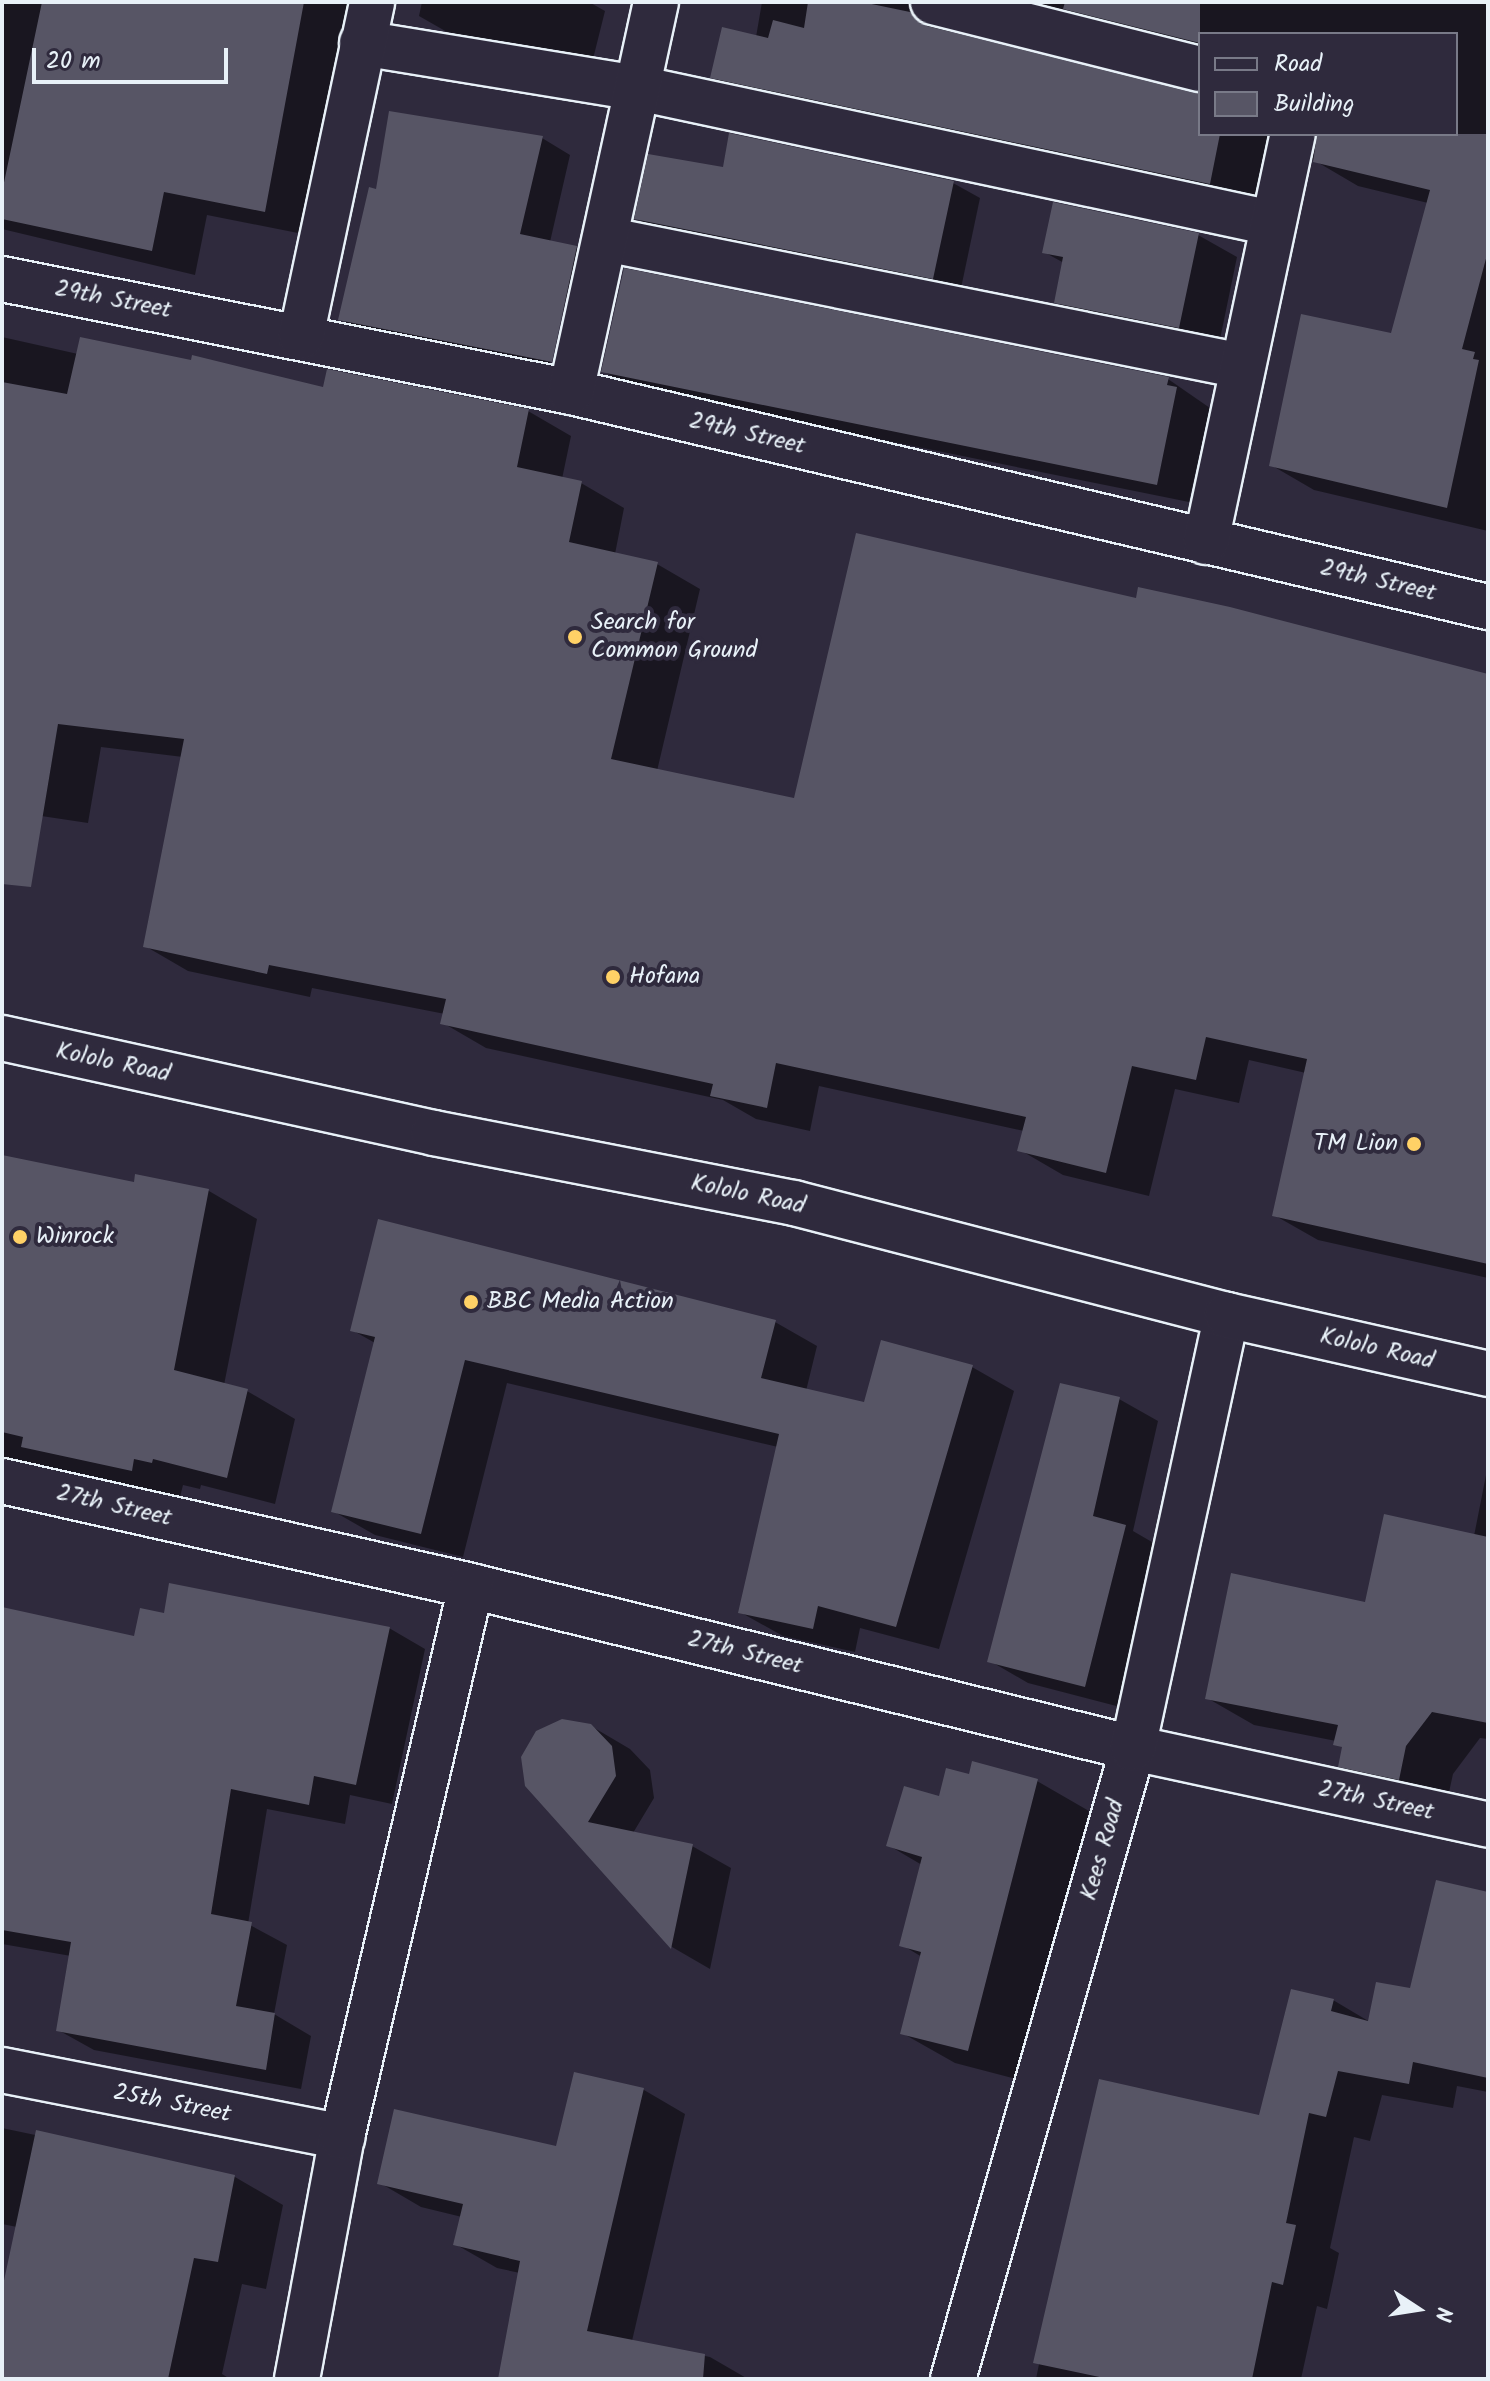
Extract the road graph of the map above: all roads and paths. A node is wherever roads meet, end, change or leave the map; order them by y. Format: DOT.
graph roads {
  1 [pos="656,2"];
  2 [pos="933,2"];
  3 [pos="367,22"];
  4 [pos="1198,68"];
  5 [pos="638,88"];
  6 [pos="1293,136"];
  7 [pos="1272,223"];
  8 [pos="605,239"];
  9 [pos="2,279"];
  10 [pos="301,337"];
  11 [pos="1242,366"];
  12 [pos="571,392"];
  13 [pos="1206,542"];
  14 [pos="1488,607"];
  15 [pos="2,1038"];
  16 [pos="1227,1315"];
  17 [pos="1488,1374"];
  18 [pos="2,1481"];
  19 [pos="471,1586"];
  20 [pos="1133,1748"];
  21 [pos="1488,1825"];
  22 [pos="2,2070"];
  23 [pos="342,2137"];
  24 [pos="297,2379"];
  25 [pos="953,2379"];
  1 -- 5 [label="street"];
  2 -- 4 [label="street"];
  3 -- 5 [label="street"];
  3 -- 10 [label="street"];
  5 -- 7 [label="street"];
  5 -- 8 [label="street"];
  6 -- 7 [label="street"];
  7 -- 11 [label="street"];
  8 -- 11 [label="street"];
  8 -- 12 [label="street"];
  9 -- 10 [label="street, 29th Street"];
  10 -- 12 [label="street, 29th Street"];
  11 -- 13 [label="street"];
  12 -- 13 [label="street, 29th Street"];
  13 -- 14 [label="street, 29th Street"];
  15 -- 16 [label="street, Kololo Road"];
  16 -- 17 [label="street, Kololo Road"];
  16 -- 20 [label="street, Kees Road"];
  18 -- 19 [label="street, 27th Street"];
  19 -- 20 [label="street, 27th Street"];
  19 -- 23 [label="street"];
  20 -- 21 [label="street, 27th Street"];
  20 -- 25 [label="street, Kees Road"];
  22 -- 23 [label="street, 25th Street"];
  23 -- 24 [label="street"];
}
